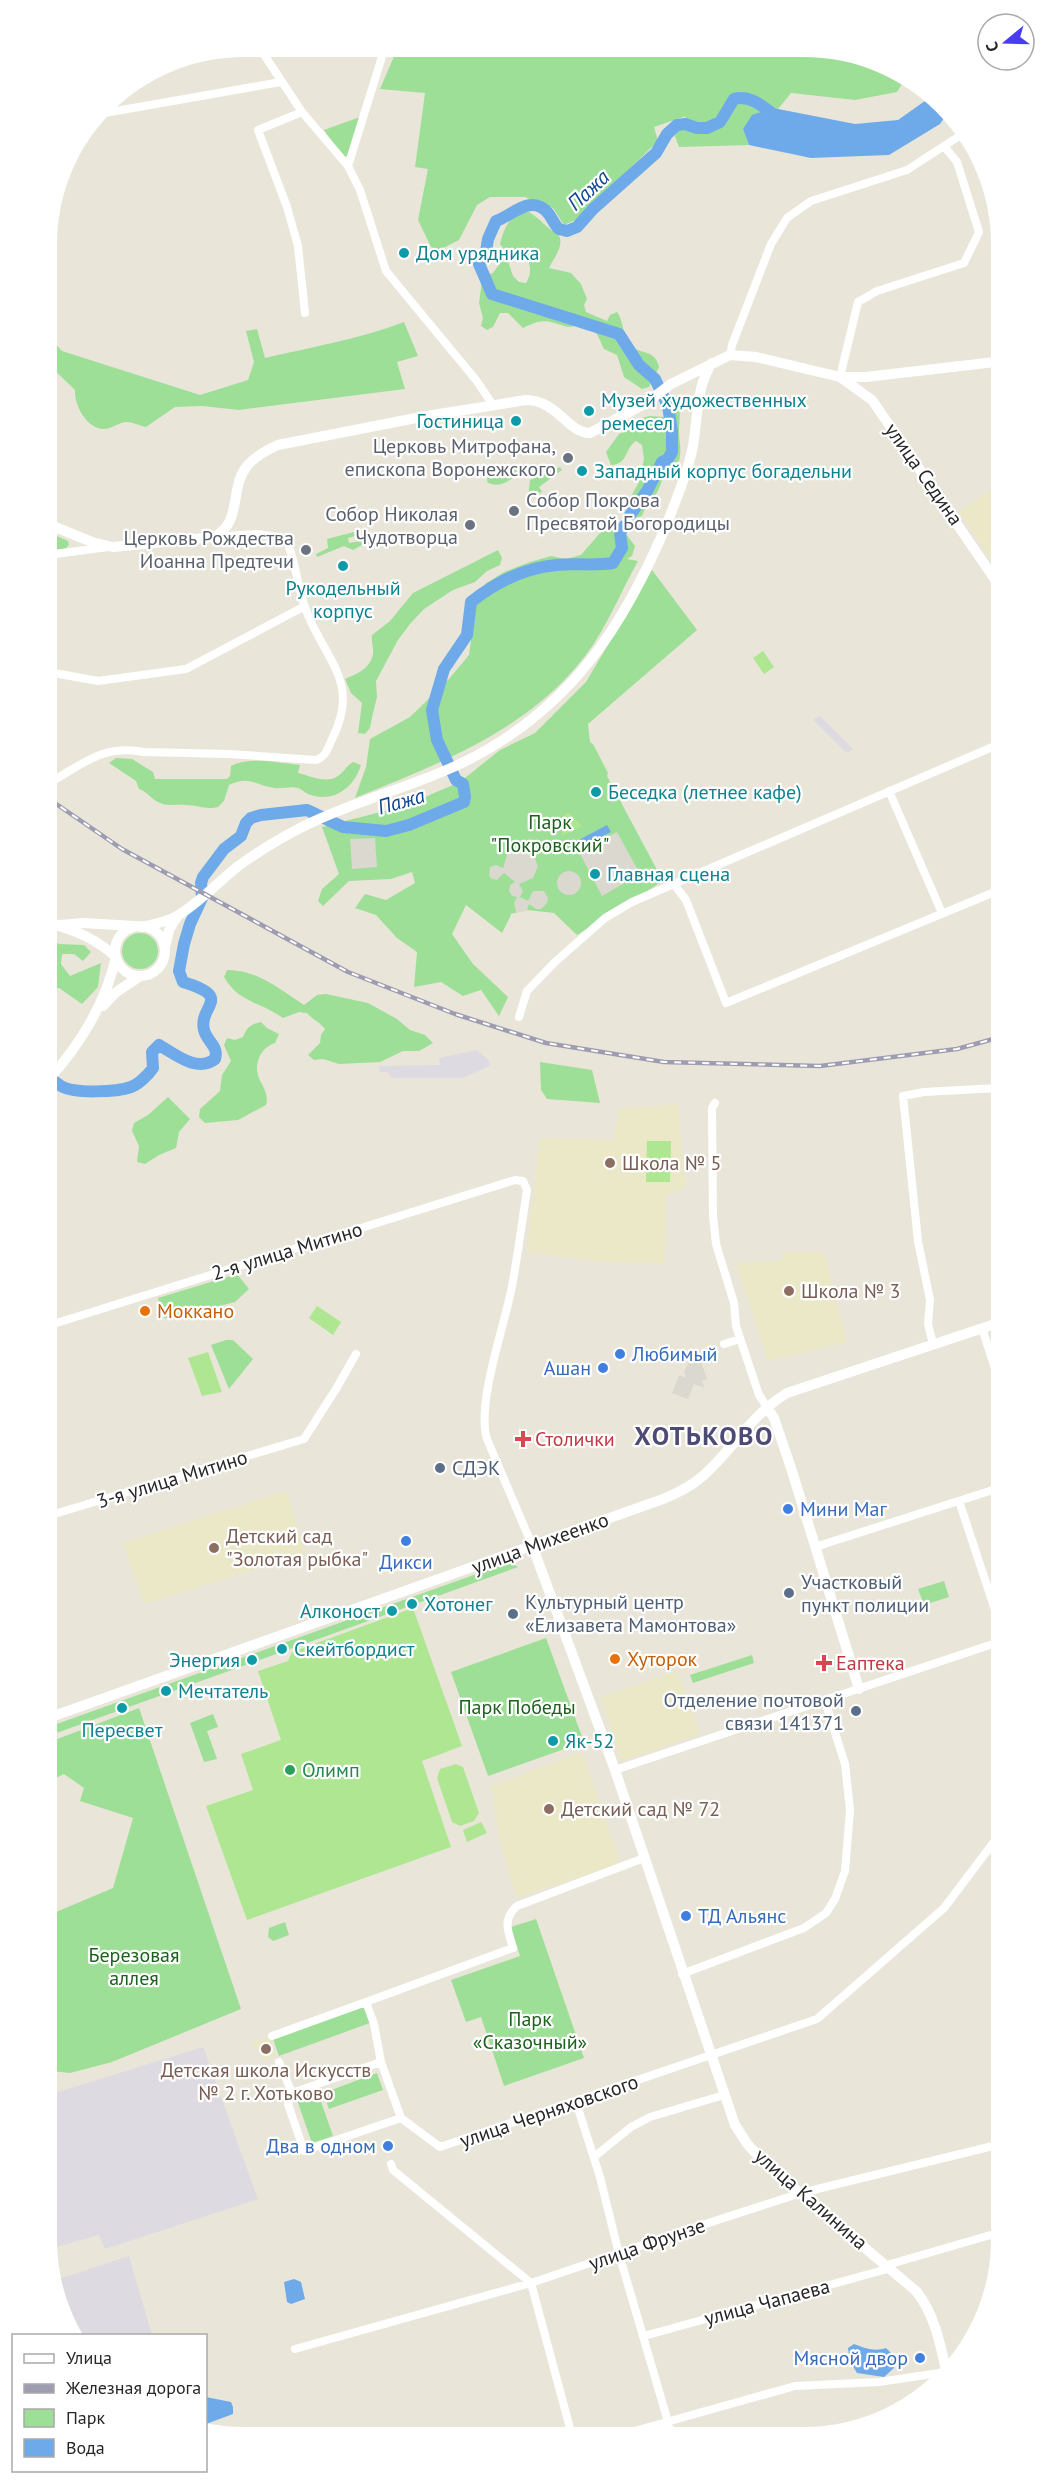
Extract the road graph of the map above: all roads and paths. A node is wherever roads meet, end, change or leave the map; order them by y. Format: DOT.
graph roads {
  1 [pos="265,57"];
  2 [pos="382,57"];
  3 [pos="281,82"];
  4 [pos="112,112"];
  5 [pos="302,112"];
  6 [pos="957,137"];
  7 [pos="944,146"];
  8 [pos="348,166"];
  9 [pos="304,313"];
  10 [pos="730,355"];
  11 [pos="991,362"];
  12 [pos="712,363"];
  13 [pos="840,377"];
  14 [pos="671,384"];
  15 [pos="702,392"];
  16 [pos="493,405"];
  17 [pos="57,528"];
  18 [pos="77,536"];
  19 [pos="214,537"];
  20 [pos="112,547"];
  21 [pos="69,552"];
  22 [pos="57,554"];
  23 [pos="991,574"];
  24 [pos="304,606"];
  25 [pos="57,674"];
  26 [pos="991,748"];
  27 [pos="57,779"];
  28 [pos="889,791"];
  29 [pos="673,883"];
  30 [pos="991,893"];
  31 [pos="942,913"];
  32 [pos="177,917"];
  33 [pos="57,926"];
  34 [pos="140,926"];
  35 [pos="57,927"];
  36 [pos="165,950"];
  37 [pos="116,957"];
  38 [pos="141,976"];
  39 [pos="96,1013"];
  40 [pos="519,1017"];
  41 [pos="64,1058"];
  42 [pos="57,1063"];
  43 [pos="57,1068"];
  44 [pos="991,1088"];
  45 [pos="715,1103"];
  46 [pos="57,1323"];
  47 [pos="991,1325"];
  48 [pos="982,1328"];
  49 [pos="740,1339"];
  50 [pos="724,1344"];
  51 [pos="933,1344"];
  52 [pos="356,1354"];
  53 [pos="991,1356"];
  54 [pos="768,1407"];
  55 [pos="991,1491"];
  56 [pos="959,1501"];
  57 [pos="57,1513"];
  58 [pos="532,1545"];
  59 [pos="815,1547"];
  60 [pos="991,1598"];
  61 [pos="991,1645"];
  62 [pos="859,1689"];
  63 [pos="825,1701"];
  64 [pos="57,1715"];
  65 [pos="615,1770"];
  66 [pos="991,1846"];
  67 [pos="644,1858"];
  68 [pos="682,1974"];
  69 [pos="366,2002"];
  70 [pos="272,2036"];
  71 [pos="710,2057"];
  72 [pos="279,2062"];
  73 [pos="381,2062"];
  74 [pos="292,2093"];
  75 [pos="724,2095"];
  76 [pos="576,2102"];
  77 [pos="401,2118"];
  78 [pos="991,2146"];
  79 [pos="594,2157"];
  80 [pos="391,2164"];
  81 [pos="801,2193"];
  82 [pos="991,2235"];
  83 [pos="619,2254"];
  84 [pos="889,2266"];
  85 [pos="531,2283"];
  86 [pos="644,2336"];
  87 [pos="295,2349"];
  88 [pos="944,2364"];
  89 [pos="932,2376"];
  90 [pos="668,2422"];
  91 [pos="570,2427"];
  92 [pos="650,2427"];
  93 [pos="670,2427"];
  1 -- 3 [label="street"];
  2 -- 8 [label="street"];
  3 -- 4 [label="street"];
  3 -- 5 [label="street"];
  5 -- 8 [label="street"];
  5 -- 9 [label="street"];
  6 -- 7 [label="street"];
  7 -- 10 [label="street"];
  7 -- 13 [label="street"];
  8 -- 16 [label="street"];
  10 -- 12 [label="street"];
  10 -- 13 [label="street"];
  11 -- 13 [label="street"];
  12 -- 14 [label="street"];
  12 -- 15 [label="street"];
  13 -- 23 [label="street, улица Седина"];
  14 -- 15 [label="street"];
  14 -- 16 [label="street"];
  15 -- 32 [label="street"];
  16 -- 19 [label="street"];
  17 -- 18 [label="street"];
  18 -- 20 [label="street"];
  18 -- 21 [label="street"];
  19 -- 20 [label="street"];
  19 -- 24 [label="street"];
  20 -- 21 [label="street"];
  21 -- 22 [label="street"];
  24 -- 25 [label="street"];
  24 -- 27 [label="street"];
  26 -- 28 [label="street"];
  28 -- 29 [label="street"];
  28 -- 31 [label="street"];
  29 -- 31 [label="street"];
  29 -- 40 [label="street"];
  30 -- 31 [label="street"];
  32 -- 34 [label="street"];
  32 -- 36 [label="street"];
  33 -- 34 [label="street"];
  34 -- 36 [label="street"];
  34 -- 37 [label="street"];
  35 -- 37 [label="street"];
  36 -- 38 [label="street"];
  37 -- 38 [label="street"];
  37 -- 39 [label="street"];
  38 -- 39 [label="street"];
  39 -- 41 [label="street"];
  41 -- 42 [label="street"];
  41 -- 43 [label="street"];
  44 -- 51 [label="street"];
  45 -- 49 [label="street"];
  46 -- 58 [label="street, 2-я улица Митино"];
  47 -- 48 [label="street, улица Михеенко"];
  48 -- 51 [label="street, улица Михеенко"];
  48 -- 53 [label="street"];
  49 -- 50 [label="street"];
  49 -- 54 [label="street"];
  51 -- 54 [label="street, улица Михеенко"];
  52 -- 57 [label="street, 3-я улица Митино"];
  54 -- 58 [label="street, улица Михеенко"];
  54 -- 59 [label="street"];
  55 -- 56 [label="street"];
  56 -- 59 [label="street"];
  56 -- 60 [label="street"];
  58 -- 64 [label="street, улица Михеенко"];
  58 -- 65 [label="street, улица Калинина"];
  59 -- 62 [label="street"];
  61 -- 62 [label="street"];
  62 -- 63 [label="street"];
  63 -- 65 [label="street"];
  63 -- 68 [label="street"];
  65 -- 67 [label="street, улица Калинина"];
  66 -- 71 [label="street, улица Черняховского"];
  67 -- 68 [label="street, улица Калинина"];
  67 -- 69 [label="street"];
  68 -- 71 [label="street, улица Калинина"];
  69 -- 70 [label="street"];
  69 -- 73 [label="street"];
  71 -- 75 [label="street, улица Калинина"];
  71 -- 76 [label="street, улица Черняховского"];
  72 -- 74 [label="street"];
  73 -- 74 [label="street"];
  73 -- 77 [label="street"];
  74 -- 77 [label="street"];
  75 -- 79 [label="street"];
  75 -- 81 [label="street, улица Калинина"];
  76 -- 77 [label="street, улица Черняховского"];
  76 -- 79 [label="street"];
  78 -- 81 [label="street, улица Фрунзе"];
  79 -- 83 [label="street"];
  80 -- 85 [label="street"];
  81 -- 83 [label="street, улица Фрунзе"];
  81 -- 84 [label="street, улица Калинина"];
  82 -- 84 [label="street, улица Чапаева"];
  83 -- 85 [label="street, улица Фрунзе"];
  83 -- 86 [label="street"];
  84 -- 86 [label="street, улица Чапаева"];
  84 -- 88 [label="street, улица Калинина"];
  85 -- 87 [label="street, улица Фрунзе"];
  85 -- 91 [label="street"];
  86 -- 90 [label="street"];
  89 -- 90 [label="street"];
  90 -- 92 [label="street"];
  90 -- 93 [label="street"];
}
